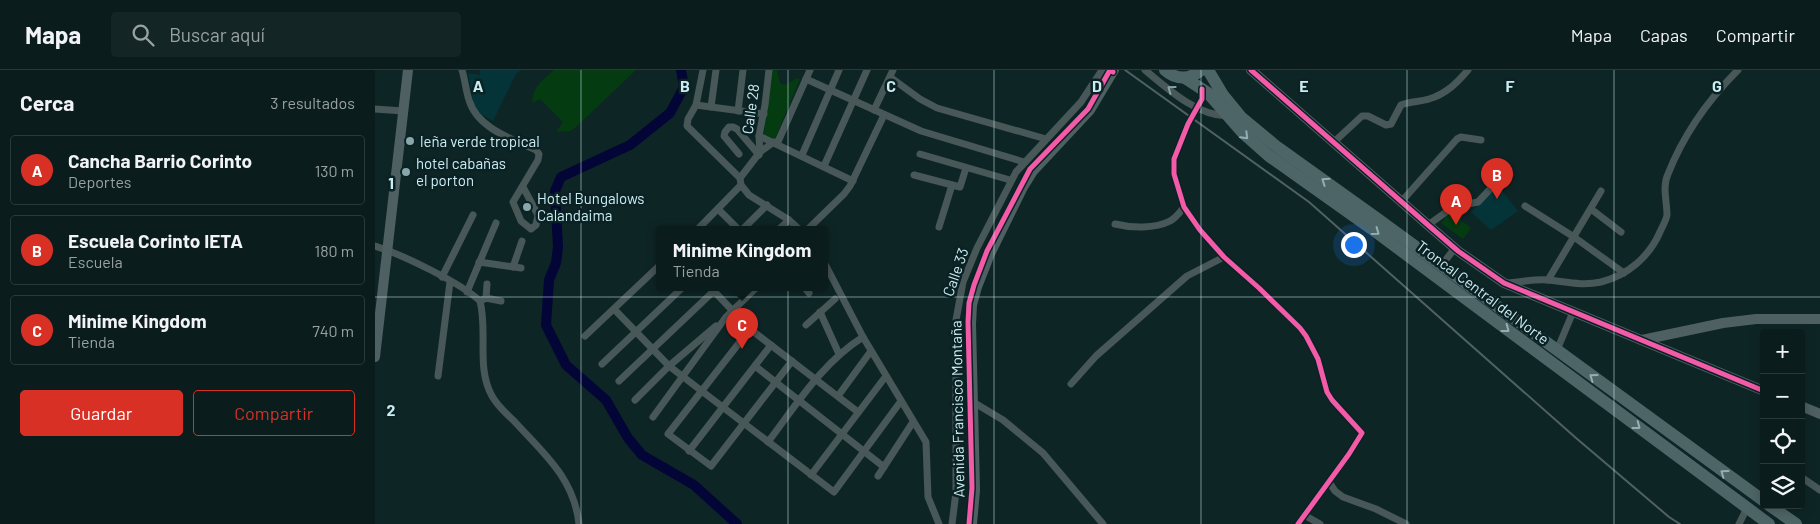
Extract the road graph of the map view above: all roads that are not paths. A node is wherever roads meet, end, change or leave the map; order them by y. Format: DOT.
graph roads {
  1 [pos="408,70"];
  2 [pos="462,70"];
  3 [pos="703,70"];
  4 [pos="716,70"];
  5 [pos="743,70"];
  6 [pos="769,70"];
  7 [pos="810,70"];
  8 [pos="839,70"];
  9 [pos="867,70"];
  10 [pos="1114,70"];
  11 [pos="1145,70"];
  12 [pos="1165,70"];
  13 [pos="1201,70"];
  14 [pos="1208,70"];
  15 [pos="1251,70"];
  16 [pos="1468,70"];
  17 [pos="1737,70"];
  18 [pos="1099,71"];
  19 [pos="891,74"];
  20 [pos="1185,78"];
  21 [pos="806,79"];
  22 [pos="1202,89"];
  23 [pos="831,90"];
  24 [pos="854,100"];
  25 [pos="696,105"];
  26 [pos="711,107"];
  27 [pos="1197,108"];
  28 [pos="375,109"];
  29 [pos="738,110"];
  30 [pos="874,110"];
  31 [pos="403,111"];
  32 [pos="763,114"];
  33 [pos="884,114"];
  34 [pos="1227,116"];
  35 [pos="759,136"];
  36 [pos="1046,139"];
  37 [pos="1481,140"];
  38 [pos="1334,142"];
  39 [pos="775,143"];
  40 [pos="739,154"];
  41 [pos="760,154"];
  42 [pos="920,154"];
  43 [pos="802,155"];
  44 [pos="1024,162"];
  45 [pos="824,166"];
  46 [pos="966,168"];
  47 [pos="914,175"];
  48 [pos="1010,180"];
  49 [pos="853,181"];
  50 [pos="741,182"];
  51 [pos="1494,185"];
  52 [pos="952,186"];
  53 [pos="523,187"];
  54 [pos="1601,191"];
  55 [pos="1401,202"];
  56 [pos="767,205"];
  57 [pos="1525,206"];
  58 [pos="1184,207"];
  59 [pos="719,208"];
  60 [pos="1591,209"];
  61 [pos="473,214"];
  62 [pos="789,220"];
  63 [pos="496,224"];
  64 [pos="1115,224"];
  65 [pos="1428,225"];
  66 [pos="701,226"];
  67 [pos="736,226"];
  68 [pos="744,226"];
  69 [pos="782,226"];
  70 [pos="796,226"];
  71 [pos="811,226"];
  72 [pos="939,227"];
  73 [pos="1621,232"];
  74 [pos="1574,238"];
  75 [pos="522,241"];
  76 [pos="375,246"];
  77 [pos="1455,248"];
  78 [pos="387,250"];
  79 [pos="1224,257"];
  80 [pos="479,262"];
  81 [pos="1441,266"];
  82 [pos="513,267"];
  83 [pos="521,268"];
  84 [pos="828,268"];
  85 [pos="656,269"];
  86 [pos="1624,273"];
  87 [pos="441,277"];
  88 [pos="1534,280"];
  89 [pos="1548,280"];
  90 [pos="450,282"];
  91 [pos="487,284"];
  92 [pos="1504,284"];
  93 [pos="379,288"];
  94 [pos="678,291"];
  95 [pos="712,291"];
  96 [pos="716,291"];
  97 [pos="753,291"];
  98 [pos="467,292"];
  99 [pos="1529,294"];
  100 [pos="483,299"];
  101 [pos="835,299"];
  102 [pos="501,301"];
  103 [pos="614,309"];
  104 [pos="732,311"];
  105 [pos="820,312"];
  106 [pos="1573,312"];
  107 [pos="726,317"];
  108 [pos="1820,318"];
  109 [pos="806,325"];
  110 [pos="377,326"];
  111 [pos="750,329"];
  112 [pos="636,332"];
  113 [pos="585,336"];
  114 [pos="863,337"];
  115 [pos="1641,340"];
  116 [pos="771,345"];
  117 [pos="653,349"];
  118 [pos="1557,350"];
  119 [pos="871,351"];
  120 [pos="839,354"];
  121 [pos="375,357"];
  122 [pos="792,361"];
  123 [pos="602,364"];
  124 [pos="669,366"];
  125 [pos="755,366"];
  126 [pos="438,376"];
  127 [pos="683,376"];
  128 [pos="887,376"];
  129 [pos="815,379"];
  130 [pos="619,381"];
  131 [pos="776,382"];
  132 [pos="1071,384"];
  133 [pos="1760,389"];
  134 [pos="701,391"];
  135 [pos="838,396"];
  136 [pos="635,400"];
  137 [pos="799,400"];
  138 [pos="901,401"];
  139 [pos="973,402"];
  140 [pos="723,407"];
  141 [pos="1805,408"];
  142 [pos="858,412"];
  143 [pos="1820,414"];
  144 [pos="653,417"];
  145 [pos="913,422"];
  146 [pos="744,424"];
  147 [pos="842,434"];
  148 [pos="768,442"];
  149 [pos="863,450"];
  150 [pos="689,451"];
  151 [pos="884,467"];
  152 [pos="811,475"];
  153 [pos="878,476"];
  154 [pos="1805,480"];
  155 [pos="1329,482"];
  156 [pos="1820,490"];
  157 [pos="1760,498"];
  158 [pos="1747,508"];
  159 [pos="1775,509"];
  160 [pos="1304,515"];
  161 [pos="579,524"];
  162 [pos="939,524"];
  163 [pos="952,524"];
  164 [pos="972,524"];
  165 [pos="1103,524"];
  166 [pos="1298,524"];
  167 [pos="1320,524"];
  168 [pos="1406,524"];
  169 [pos="1739,524"];
  170 [pos="1769,524"];
  171 [pos="1796,524"];
  1 -- 31 [label="street"];
  2 -- 53 [label="street"];
  3 -- 25 [label="street"];
  4 -- 26 [label="street"];
  5 -- 29 [label="street"];
  6 -- 32 [label="street, Calle 28"];
  7 -- 21 [label="street"];
  8 -- 23 [label="street"];
  9 -- 24 [label="street"];
  10 -- 139 [label="street, Avenida Francisco Montaña"];
  27 -- 11 [label="street, one-way"];
  12 -- 20 [label="highway, Troncal Central del Norte"];
  13 -- 20 [label="highway"];
  81 -- 14 [label="highway, Troncal Central del Norte, one-way"];
  15 -- 38 [label="street"];
  16 -- 38 [label="street"];
  17 -- 86 [label="street"];
  18 -- 36 [label="street, Calle 33"];
  19 -- 30 [label="street"];
  19 -- 36 [label="street"];
  20 -- 22 [label="highway, Troncal Central del Norte"];
  21 -- 23 [label="street"];
  21 -- 39 [label="street"];
  22 -- 27 [label="street"];
  22 -- 34 [label="highway, Troncal Central del Norte"];
  23 -- 24 [label="street"];
  23 -- 43 [label="street"];
  24 -- 30 [label="street"];
  24 -- 45 [label="street"];
  25 -- 26 [label="street"];
  25 -- 50 [label="street"];
  26 -- 29 [label="street"];
  27 -- 34 [label="street"];
  27 -- 58 [label="street"];
  28 -- 31 [label="street"];
  29 -- 32 [label="street"];
  30 -- 33 [label="street"];
  31 -- 78 [label="street"];
  32 -- 35 [label="street, Calle 28"];
  33 -- 44 [label="street"];
  33 -- 49 [label="street"];
  34 -- 158 [label="highway, Troncal Central del Norte, one-way"];
  35 -- 39 [label="street"];
  35 -- 41 [label="street, Calle 28"];
  36 -- 44 [label="street, Calle 33"];
  37 -- 55 [label="street"];
  38 -- 55 [label="street"];
  39 -- 41 [label="street"];
  39 -- 43 [label="street"];
  40 -- 41 [label="street"];
  41 -- 50 [label="street"];
  42 -- 46 [label="street"];
  43 -- 45 [label="street"];
  44 -- 48 [label="street, Calle 33"];
  45 -- 49 [label="street"];
  46 -- 48 [label="street"];
  46 -- 52 [label="street"];
  47 -- 52 [label="street"];
  48 -- 163 [label="street, Calle 33"];
  49 -- 71 [label="street"];
  50 -- 56 [label="street"];
  50 -- 59 [label="street"];
  51 -- 65 [label="street"];
  52 -- 72 [label="street"];
  53 -- 53 [label="street"];
  54 -- 60 [label="street"];
  55 -- 65 [label="street"];
  56 -- 62 [label="street"];
  56 -- 68 [label="street"];
  57 -- 74 [label="street"];
  58 -- 64 [label="street"];
  58 -- 79 [label="street"];
  59 -- 66 [label="street"];
  59 -- 67 [label="street"];
  60 -- 73 [label="street"];
  60 -- 74 [label="street"];
  61 -- 87 [label="street"];
  62 -- 69 [label="street"];
  62 -- 70 [label="street"];
  63 -- 80 [label="street"];
  65 -- 77 [label="street"];
  74 -- 86 [label="street"];
  74 -- 89 [label="street"];
  75 -- 82 [label="street"];
  76 -- 78 [label="street"];
  77 -- 81 [label="street"];
  77 -- 92 [label="street"];
  78 -- 87 [label="street"];
  78 -- 93 [label="street"];
  79 -- 132 [label="street"];
  79 -- 155 [label="street"];
  80 -- 82 [label="street"];
  80 -- 98 [label="street"];
  81 -- 118 [label="highway, Troncal Central del Norte"];
  82 -- 83 [label="street"];
  84 -- 114 [label="street"];
  85 -- 103 [label="street"];
  86 -- 89 [label="street"];
  87 -- 90 [label="street"];
  88 -- 89 [label="street"];
  88 -- 92 [label="street"];
  88 -- 99 [label="street"];
  90 -- 98 [label="street"];
  90 -- 126 [label="street"];
  91 -- 100 [label="street"];
  92 -- 99 [label="street"];
  93 -- 110 [label="street"];
  94 -- 112 [label="street"];
  95 -- 117 [label="street"];
  96 -- 104 [label="street"];
  97 -- 104 [label="street"];
  98 -- 100 [label="street"];
  99 -- 106 [label="street"];
  100 -- 102 [label="street"];
  100 -- 161 [label="street"];
  101 -- 105 [label="street"];
  103 -- 112 [label="street"];
  103 -- 113 [label="street"];
  104 -- 107 [label="street"];
  104 -- 111 [label="street"];
  105 -- 109 [label="street"];
  105 -- 120 [label="street"];
  106 -- 115 [label="street"];
  106 -- 118 [label="street"];
  107 -- 124 [label="street"];
  107 -- 127 [label="street"];
  108 -- 115 [label="street"];
  110 -- 121 [label="street"];
  111 -- 116 [label="street"];
  111 -- 134 [label="street"];
  112 -- 117 [label="street"];
  112 -- 123 [label="street"];
  114 -- 119 [label="street"];
  114 -- 120 [label="street"];
  115 -- 133 [label="street"];
  116 -- 122 [label="street"];
  116 -- 125 [label="street"];
  117 -- 124 [label="street"];
  117 -- 130 [label="street"];
  157 -- 118 [label="highway, Troncal Central del Norte, one-way"];
  119 -- 128 [label="street"];
  119 -- 135 [label="street"];
  120 -- 129 [label="street"];
  122 -- 129 [label="street"];
  122 -- 131 [label="street"];
  124 -- 127 [label="street"];
  124 -- 136 [label="street"];
  125 -- 131 [label="street"];
  125 -- 140 [label="street"];
  127 -- 134 [label="street"];
  127 -- 144 [label="street"];
  128 -- 138 [label="street"];
  128 -- 142 [label="street"];
  129 -- 135 [label="street"];
  129 -- 137 [label="street"];
  131 -- 137 [label="street"];
  131 -- 146 [label="street"];
  134 -- 140 [label="street"];
  134 -- 150 [label="street"];
  135 -- 142 [label="street"];
  137 -- 147 [label="street"];
  137 -- 148 [label="street"];
  138 -- 145 [label="street"];
  138 -- 149 [label="street"];
  139 -- 164 [label="street, Avenida Francisco Montaña"];
  139 -- 165 [label="street"];
  140 -- 146 [label="street"];
  140 -- 150 [label="street"];
  141 -- 143 [label="street"];
  142 -- 147 [label="street"];
  145 -- 151 [label="street"];
  145 -- 162 [label="street"];
  146 -- 148 [label="street"];
  146 -- 150 [label="street"];
  147 -- 149 [label="street"];
  147 -- 152 [label="street"];
  148 -- 152 [label="street"];
  149 -- 151 [label="street"];
  149 -- 152 [label="street"];
  151 -- 153 [label="street"];
  154 -- 156 [label="street"];
  155 -- 160 [label="street"];
  155 -- 168 [label="street"];
  158 -- 169 [label="street"];
  158 -- 170 [label="highway, Troncal Central del Norte"];
  159 -- 171 [label="highway"];
  160 -- 166 [label="street"];
  160 -- 167 [label="street"];
}
